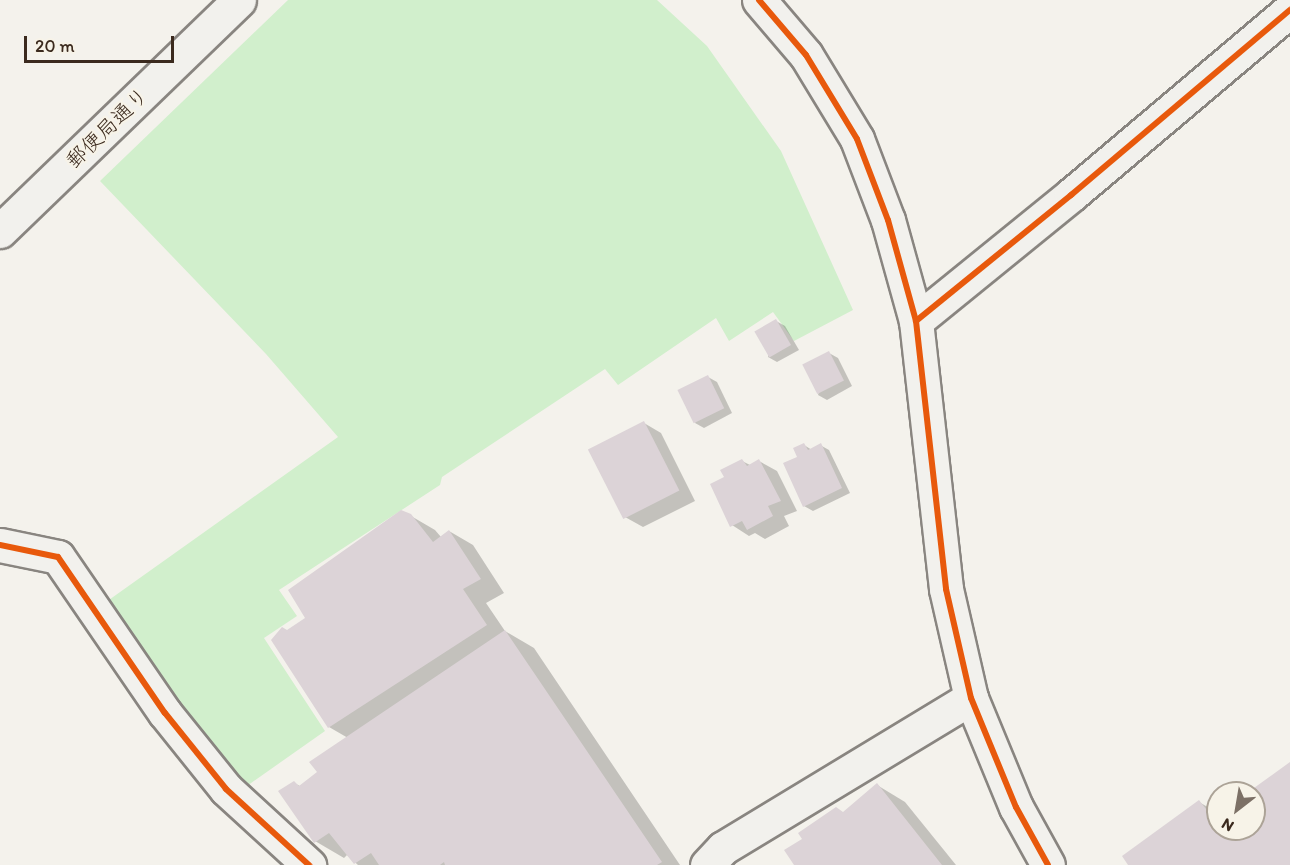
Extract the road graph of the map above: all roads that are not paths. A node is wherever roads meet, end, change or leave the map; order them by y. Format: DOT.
graph roads {
  1 [pos="239,0"];
  2 [pos="759,0"];
  3 [pos="1290,10"];
  4 [pos="0,231"];
  5 [pos="916,321"];
  6 [pos="0,545"];
  7 [pos="971,698"];
  8 [pos="309,865"];
  9 [pos="707,865"];
  10 [pos="1048,865"];
  1 -- 4 [label="street, 郵便局通り"];
  2 -- 5 [label="street"];
  3 -- 5 [label="street"];
  5 -- 7 [label="street"];
  6 -- 8 [label="street"];
  7 -- 9 [label="street"];
  7 -- 10 [label="street"];
}
